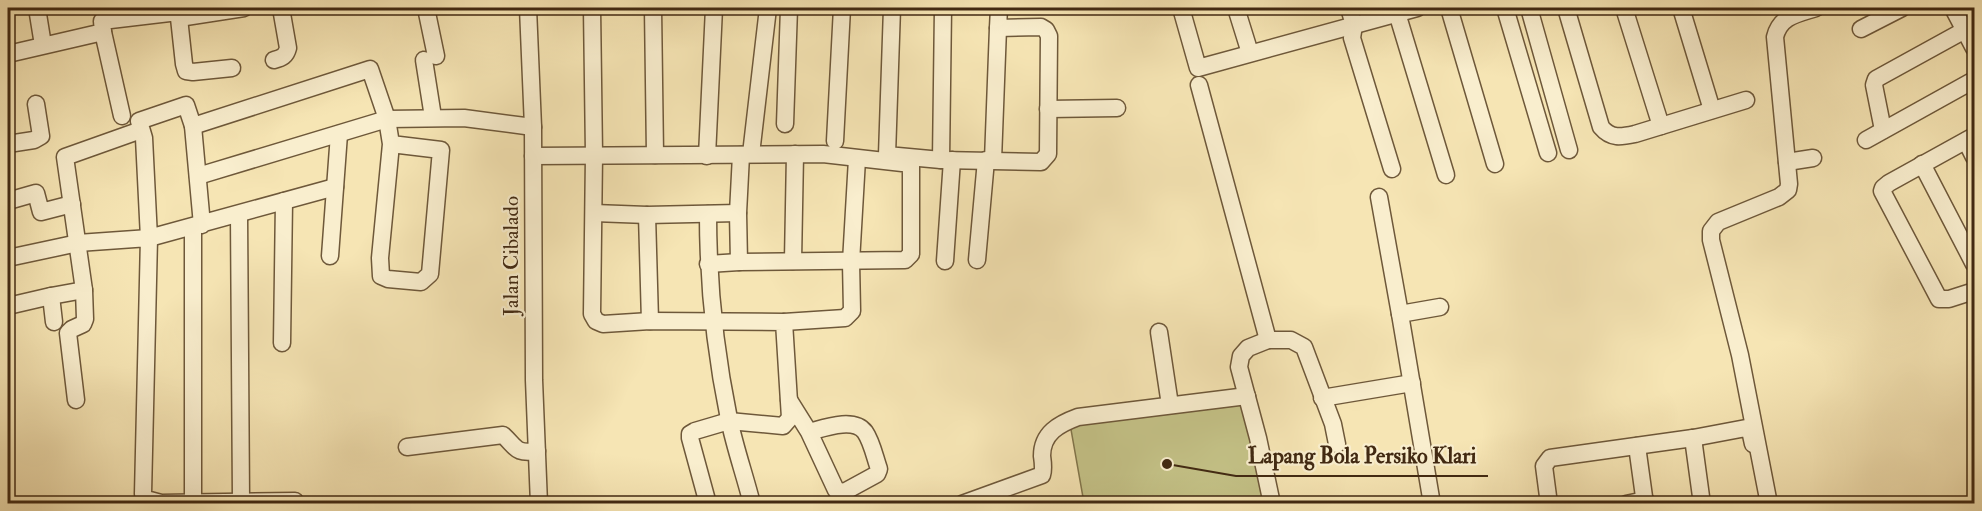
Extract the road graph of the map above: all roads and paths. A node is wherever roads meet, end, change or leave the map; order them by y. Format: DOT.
graph roads {
  1 [pos="37,8"];
  2 [pos="244,8"];
  3 [pos="281,8"];
  4 [pos="426,8"];
  5 [pos="528,8"];
  6 [pos="592,8"];
  7 [pos="653,8"];
  8 [pos="714,8"];
  9 [pos="768,8"];
  10 [pos="789,8"];
  11 [pos="842,8"];
  12 [pos="892,8"];
  13 [pos="943,8"];
  14 [pos="999,8"];
  15 [pos="1181,8"];
  16 [pos="1236,8"];
  17 [pos="1349,8"];
  18 [pos="1417,8"];
  19 [pos="1449,8"];
  20 [pos="1505,8"];
  21 [pos="1529,8"];
  22 [pos="1566,8"];
  23 [pos="1624,8"];
  24 [pos="1681,8"];
  25 [pos="1816,8"];
  26 [pos="1902,8"];
  27 [pos="1953,8"];
  28 [pos="178,12"];
  29 [pos="1397,13"];
  30 [pos="102,20"];
  31 [pos="1354,25"];
  32 [pos="998,28"];
  33 [pos="1861,29"];
  34 [pos="1965,30"];
  35 [pos="43,45"];
  36 [pos="1974,48"];
  37 [pos="1250,53"];
  38 [pos="8,54"];
  39 [pos="274,60"];
  40 [pos="232,68"];
  41 [pos="1974,80"];
  42 [pos="1199,84"];
  43 [pos="1746,100"];
  44 [pos="36,104"];
  45 [pos="1117,108"];
  46 [pos="1048,109"];
  47 [pos="1712,111"];
  48 [pos="122,116"];
  49 [pos="433,117"];
  50 [pos="387,119"];
  51 [pos="785,124"];
  52 [pos="193,126"];
  53 [pos="1661,126"];
  54 [pos="533,127"];
  55 [pos="141,130"];
  56 [pos="1883,130"];
  57 [pos="339,134"];
  58 [pos="1970,138"];
  59 [pos="1866,140"];
  60 [pos="836,141"];
  61 [pos="8,144"];
  62 [pos="391,144"];
  63 [pos="1569,150"];
  64 [pos="1548,153"];
  65 [pos="594,154"];
  66 [pos="746,154"];
  67 [pos="795,154"];
  68 [pos="656,155"];
  69 [pos="533,156"];
  70 [pos="707,156"];
  71 [pos="1974,157"];
  72 [pos="1813,158"];
  73 [pos="857,159"];
  74 [pos="946,160"];
  75 [pos="989,160"];
  76 [pos="1787,162"];
  77 [pos="1495,164"];
  78 [pos="1922,164"];
  79 [pos="1392,169"];
  80 [pos="1446,175"];
  81 [pos="198,176"];
  82 [pos="335,187"];
  83 [pos="1379,197"];
  84 [pos="8,201"];
  85 [pos="284,201"];
  86 [pos="72,204"];
  87 [pos="594,213"];
  88 [pos="738,213"];
  89 [pos="239,214"];
  90 [pos="708,214"];
  91 [pos="647,215"];
  92 [pos="197,226"];
  93 [pos="149,238"];
  94 [pos="78,243"];
  95 [pos="330,256"];
  96 [pos="8,258"];
  97 [pos="794,261"];
  98 [pos="945,261"];
  99 [pos="977,261"];
  100 [pos="739,262"];
  101 [pos="851,262"];
  102 [pos="708,264"];
  103 [pos="1974,264"];
  104 [pos="84,290"];
  105 [pos="1974,291"];
  106 [pos="51,296"];
  107 [pos="8,306"];
  108 [pos="1440,307"];
  109 [pos="1400,314"];
  110 [pos="650,321"];
  111 [pos="54,322"];
  112 [pos="712,322"];
  113 [pos="784,322"];
  114 [pos="1159,332"];
  115 [pos="1268,340"];
  116 [pos="282,344"];
  117 [pos="1412,383"];
  118 [pos="1247,396"];
  119 [pos="1322,398"];
  120 [pos="789,399"];
  121 [pos="76,400"];
  122 [pos="1170,405"];
  123 [pos="729,421"];
  124 [pos="1752,429"];
  125 [pos="809,432"];
  126 [pos="1694,438"];
  127 [pos="1337,444"];
  128 [pos="1637,446"];
  129 [pos="407,447"];
  130 [pos="530,452"];
  131 [pos="241,501"];
  132 [pos="295,501"];
  133 [pos="193,502"];
  134 [pos="1645,502"];
  135 [pos="161,503"];
  136 [pos="539,504"];
  137 [pos="708,504"];
  138 [pos="753,504"];
  139 [pos="962,504"];
  140 [pos="1272,504"];
  141 [pos="1432,504"];
  142 [pos="1549,504"];
  143 [pos="1626,504"];
  144 [pos="1702,504"];
  145 [pos="1762,504"];
  146 [pos="1769,504"];
  1 -- 35 [label="street"];
  2 -- 28 [label="street"];
  3 -- 39 [label="street"];
  4 -- 49 [label="street"];
  5 -- 54 [label="street, Jalan Cibalado"];
  6 -- 65 [label="street"];
  7 -- 68 [label="street"];
  8 -- 70 [label="street"];
  9 -- 66 [label="street"];
  10 -- 51 [label="street"];
  11 -- 60 [label="street"];
  12 -- 74 [label="street"];
  13 -- 74 [label="street"];
  14 -- 32 [label="street"];
  15 -- 37 [label="street"];
  16 -- 37 [label="street"];
  17 -- 31 [label="street"];
  18 -- 29 [label="street"];
  19 -- 77 [label="street"];
  20 -- 64 [label="street"];
  21 -- 63 [label="street"];
  22 -- 53 [label="street"];
  23 -- 53 [label="street"];
  24 -- 47 [label="street"];
  25 -- 76 [label="street"];
  26 -- 33 [label="street"];
  27 -- 34 [label="street"];
  28 -- 30 [label="street"];
  28 -- 40 [label="street"];
  29 -- 31 [label="street"];
  29 -- 80 [label="street"];
  30 -- 35 [label="street"];
  30 -- 48 [label="street"];
  31 -- 37 [label="street"];
  31 -- 79 [label="street"];
  32 -- 46 [label="street"];
  32 -- 75 [label="street"];
  34 -- 36 [label="street"];
  34 -- 56 [label="street"];
  35 -- 38 [label="street"];
  41 -- 56 [label="street"];
  42 -- 115 [label="street"];
  43 -- 47 [label="street"];
  44 -- 61 [label="street"];
  45 -- 46 [label="street"];
  46 -- 75 [label="street"];
  47 -- 53 [label="street"];
  49 -- 50 [label="street"];
  49 -- 54 [label="street"];
  50 -- 52 [label="street"];
  50 -- 57 [label="street"];
  50 -- 62 [label="street"];
  52 -- 55 [label="street"];
  52 -- 81 [label="street"];
  54 -- 69 [label="street, Jalan Cibalado"];
  55 -- 86 [label="street"];
  55 -- 93 [label="street"];
  56 -- 59 [label="street"];
  57 -- 81 [label="street"];
  57 -- 82 [label="street"];
  58 -- 71 [label="street"];
  58 -- 78 [label="street"];
  62 -- 62 [label="street"];
  65 -- 68 [label="street"];
  65 -- 69 [label="street"];
  65 -- 87 [label="street"];
  66 -- 67 [label="street"];
  66 -- 70 [label="street"];
  66 -- 88 [label="street"];
  67 -- 73 [label="street"];
  67 -- 97 [label="street"];
  68 -- 70 [label="street"];
  69 -- 130 [label="street, Jalan Cibalado"];
  72 -- 76 [label="street"];
  73 -- 101 [label="street"];
  73 -- 101 [label="street"];
  74 -- 75 [label="street"];
  74 -- 98 [label="street"];
  75 -- 99 [label="street"];
  76 -- 124 [label="street"];
  78 -- 103 [label="street"];
  78 -- 105 [label="street"];
  81 -- 92 [label="street"];
  82 -- 85 [label="street"];
  82 -- 95 [label="street"];
  83 -- 109 [label="street"];
  84 -- 86 [label="street"];
  85 -- 89 [label="street"];
  85 -- 116 [label="street"];
  86 -- 94 [label="street"];
  87 -- 91 [label="street"];
  87 -- 110 [label="street"];
  88 -- 90 [label="street"];
  88 -- 100 [label="street"];
  89 -- 92 [label="street"];
  89 -- 131 [label="street"];
  90 -- 91 [label="street"];
  90 -- 102 [label="street"];
  91 -- 110 [label="street"];
  92 -- 93 [label="street"];
  92 -- 133 [label="street"];
  93 -- 94 [label="street"];
  93 -- 135 [label="street"];
  94 -- 96 [label="street"];
  94 -- 104 [label="street"];
  97 -- 100 [label="street"];
  97 -- 101 [label="street"];
  100 -- 102 [label="street"];
  101 -- 113 [label="street"];
  102 -- 112 [label="street"];
  104 -- 106 [label="street"];
  104 -- 121 [label="street"];
  106 -- 107 [label="street"];
  106 -- 111 [label="street"];
  108 -- 109 [label="street"];
  109 -- 117 [label="street"];
  110 -- 112 [label="street"];
  112 -- 113 [label="street"];
  112 -- 123 [label="street"];
  113 -- 120 [label="street"];
  114 -- 122 [label="street"];
  115 -- 118 [label="street"];
  115 -- 119 [label="street"];
  117 -- 119 [label="street"];
  117 -- 141 [label="street"];
  118 -- 122 [label="street"];
  118 -- 140 [label="street"];
  119 -- 127 [label="street"];
  120 -- 123 [label="street"];
  120 -- 125 [label="street"];
  122 -- 139 [label="street"];
  123 -- 137 [label="street"];
  123 -- 138 [label="street"];
  124 -- 126 [label="street"];
  124 -- 145 [label="street"];
  124 -- 146 [label="street"];
  125 -- 125 [label="street"];
  126 -- 128 [label="street"];
  126 -- 144 [label="street"];
  128 -- 134 [label="street"];
  128 -- 142 [label="street"];
  129 -- 130 [label="street"];
  130 -- 136 [label="street, Jalan Cibalado"];
  131 -- 132 [label="street"];
  131 -- 133 [label="street"];
  133 -- 135 [label="street"];
  134 -- 143 [label="street"];
}
